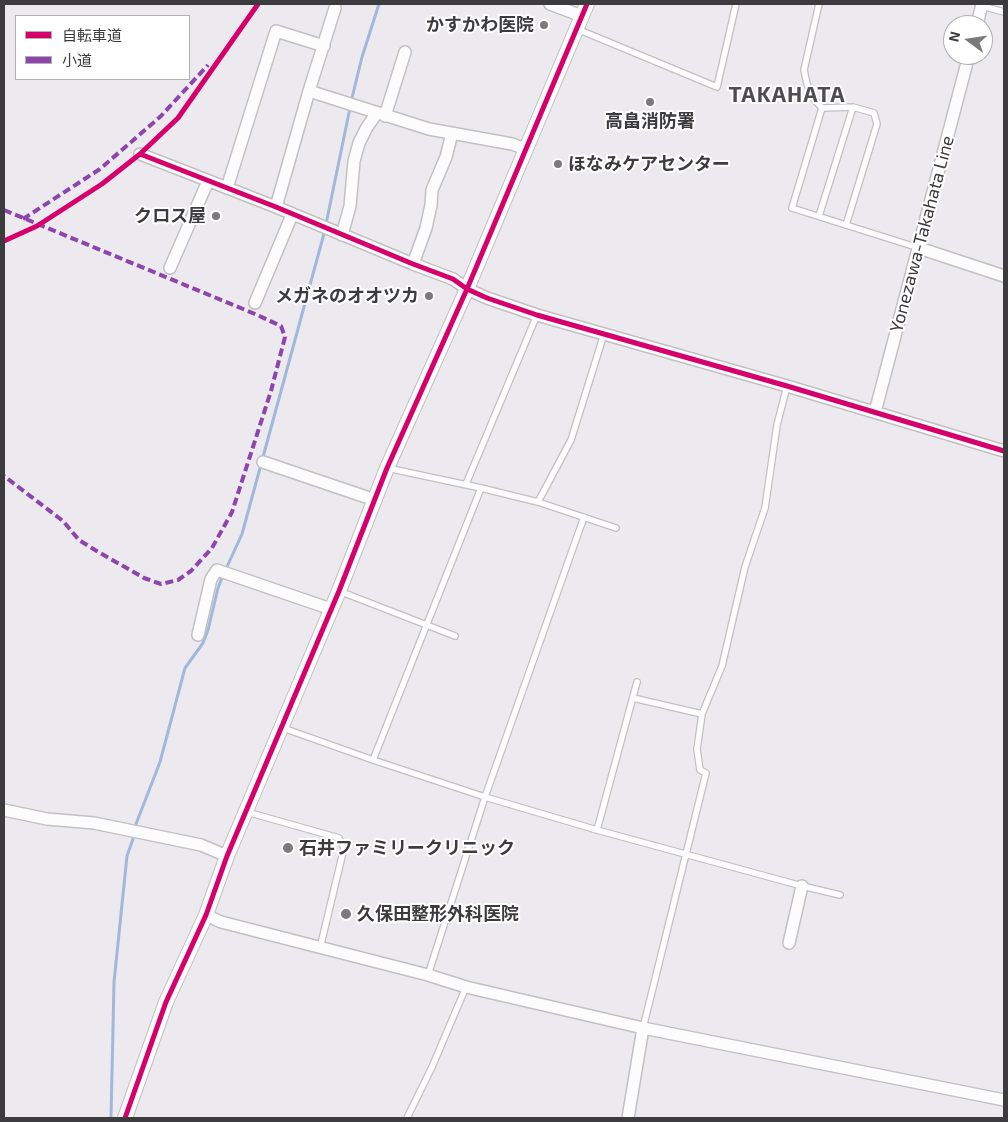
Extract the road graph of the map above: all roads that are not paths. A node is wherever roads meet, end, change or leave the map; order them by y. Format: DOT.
graph roads {
  1 [pos="550,4"];
  2 [pos="736,4"];
  3 [pos="820,4"];
  4 [pos="982,5"];
  5 [pos="335,8"];
  6 [pos="1004,12"];
  7 [pos="582,16"];
  8 [pos="324,46"];
  9 [pos="405,52"];
  10 [pos="966,65"];
  11 [pos="308,91"];
  12 [pos="852,107"];
  13 [pos="822,108"];
  14 [pos="381,114"];
  15 [pos="452,133"];
  16 [pos="526,149"];
  17 [pos="140,154"];
  18 [pos="208,181"];
  19 [pos="227,188"];
  20 [pos="276,207"];
  21 [pos="292,215"];
  22 [pos="819,216"];
  23 [pos="846,225"];
  24 [pos="342,235"];
  25 [pos="919,248"];
  26 [pos="413,264"];
  27 [pos="170,268"];
  28 [pos="1004,276"];
  29 [pos="467,289"];
  30 [pos="256,303"];
  31 [pos="537,315"];
  32 [pos="604,334"];
  33 [pos="787,386"];
  34 [pos="875,412"];
  35 [pos="1004,451"];
  36 [pos="263,462"];
  37 [pos="387,468"];
  38 [pos="466,484"];
  39 [pos="482,488"];
  40 [pos="375,500"];
  41 [pos="538,502"];
  42 [pos="584,517"];
  43 [pos="616,528"];
  44 [pos="339,591"];
  45 [pos="331,609"];
  46 [pos="427,624"];
  47 [pos="198,635"];
  48 [pos="455,636"];
  49 [pos="638,682"];
  50 [pos="633,698"];
  51 [pos="702,714"];
  52 [pos="282,728"];
  53 [pos="373,760"];
  54 [pos="485,797"];
  55 [pos="4,810"];
  56 [pos="247,812"];
  57 [pos="597,830"];
  58 [pos="686,854"];
  59 [pos="227,856"];
  60 [pos="802,886"];
  61 [pos="840,895"];
  62 [pos="206,915"];
  63 [pos="789,943"];
  64 [pos="320,948"];
  65 [pos="428,975"];
  66 [pos="466,987"];
  67 [pos="643,1028"];
  68 [pos="1004,1100"];
  69 [pos="125,1118"];
  70 [pos="407,1118"];
  71 [pos="628,1118"];
  1 -- 7 [label="street"];
  2 -- 7 [label="lane"];
  3 -- 13 [label="lane"];
  4 -- 6 [label="lane"];
  5 -- 8 [label="street"];
  7 -- 16 [label="street"];
  8 -- 11 [label="street"];
  8 -- 19 [label="street"];
  9 -- 14 [label="street"];
  10 -- 25 [label="street, Yonezawa-Takahata Line"];
  11 -- 14 [label="street"];
  11 -- 20 [label="street"];
  12 -- 13 [label="lane"];
  12 -- 22 [label="lane"];
  12 -- 23 [label="lane"];
  13 -- 22 [label="lane"];
  14 -- 15 [label="street"];
  14 -- 24 [label="street"];
  15 -- 16 [label="street"];
  15 -- 26 [label="street"];
  16 -- 29 [label="street"];
  17 -- 18 [label="street"];
  18 -- 19 [label="street"];
  18 -- 27 [label="street"];
  19 -- 20 [label="street"];
  20 -- 21 [label="street"];
  21 -- 24 [label="street"];
  21 -- 30 [label="street"];
  22 -- 23 [label="lane"];
  23 -- 25 [label="lane"];
  24 -- 26 [label="street"];
  25 -- 28 [label="street"];
  25 -- 34 [label="street, Yonezawa-Takahata Line"];
  26 -- 29 [label="street"];
  29 -- 31 [label="street"];
  29 -- 37 [label="street"];
  31 -- 32 [label="street"];
  31 -- 38 [label="lane"];
  32 -- 33 [label="street"];
  32 -- 41 [label="lane"];
  33 -- 34 [label="street"];
  33 -- 51 [label="lane"];
  34 -- 35 [label="street"];
  36 -- 40 [label="street"];
  37 -- 38 [label="lane"];
  37 -- 40 [label="street"];
  38 -- 39 [label="lane"];
  39 -- 41 [label="lane"];
  39 -- 46 [label="lane"];
  40 -- 44 [label="street"];
  41 -- 42 [label="lane"];
  42 -- 43 [label="lane"];
  42 -- 54 [label="lane"];
  44 -- 45 [label="street"];
  44 -- 46 [label="lane"];
  45 -- 47 [label="street"];
  45 -- 52 [label="street"];
  46 -- 48 [label="lane"];
  46 -- 53 [label="lane"];
  49 -- 50 [label="lane"];
  50 -- 51 [label="lane"];
  50 -- 57 [label="lane"];
  51 -- 58 [label="lane"];
  52 -- 53 [label="lane"];
  52 -- 56 [label="street"];
  53 -- 54 [label="lane"];
  54 -- 57 [label="lane"];
  54 -- 65 [label="lane"];
  55 -- 59 [label="street"];
  56 -- 59 [label="street"];
  56 -- 64 [label="lane"];
  57 -- 58 [label="lane"];
  58 -- 60 [label="lane"];
  58 -- 67 [label="lane"];
  59 -- 62 [label="street"];
  60 -- 61 [label="lane"];
  60 -- 63 [label="street"];
  62 -- 64 [label="street"];
  62 -- 69 [label="street"];
  64 -- 65 [label="street"];
  65 -- 66 [label="street"];
  66 -- 67 [label="street"];
  66 -- 70 [label="lane"];
  67 -- 68 [label="street"];
  67 -- 71 [label="street"];
}
